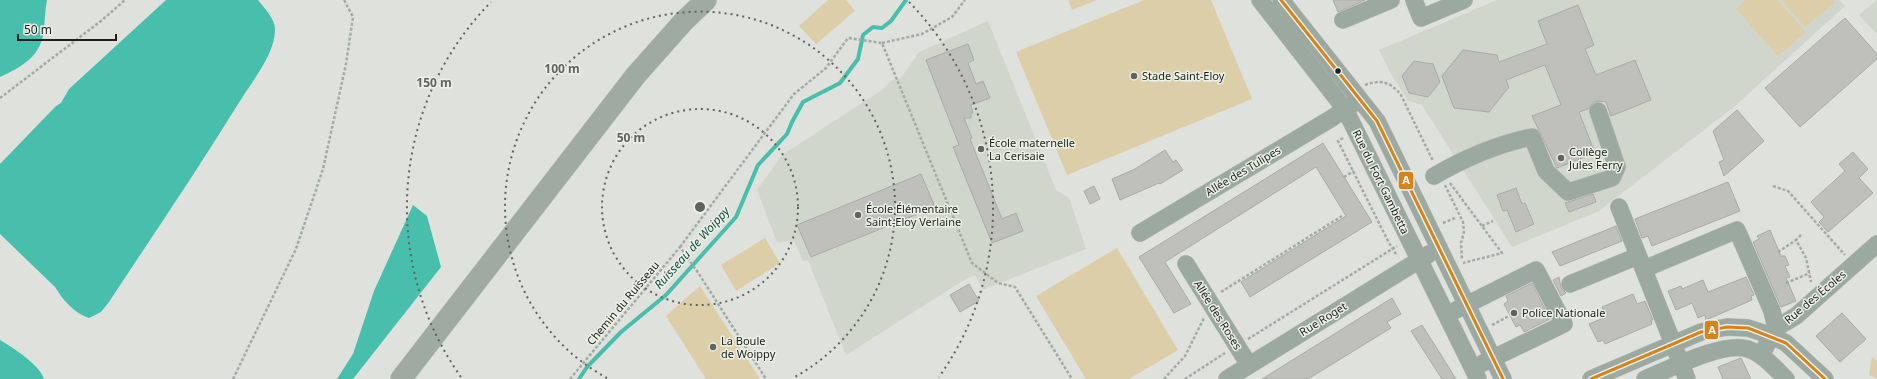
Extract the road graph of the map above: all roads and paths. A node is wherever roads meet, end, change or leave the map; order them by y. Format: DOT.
graph roads {
  1 [pos="125,0"];
  2 [pos="344,0"];
  3 [pos="706,0"];
  4 [pos="965,0"];
  5 [pos="1260,0"];
  6 [pos="1280,0"];
  7 [pos="1391,0"];
  8 [pos="1414,0"];
  9 [pos="1464,0"];
  10 [pos="1343,20"];
  11 [pos="882,43"];
  12 [pos="0,98"];
  13 [pos="1360,98"];
  14 [pos="1345,109"];
  15 [pos="1598,111"];
  16 [pos="1357,131"];
  17 [pos="1354,171"];
  18 [pos="1437,174"];
  19 [pos="1344,177"];
  20 [pos="1773,186"];
  21 [pos="1619,207"];
  22 [pos="1342,216"];
  23 [pos="1493,220"];
  24 [pos="1482,226"];
  25 [pos="1140,233"];
  26 [pos="1800,235"];
  27 [pos="1796,240"];
  28 [pos="1877,244"];
  29 [pos="680,247"];
  30 [pos="1393,249"];
  31 [pos="1439,250"];
  32 [pos="1778,252"];
  33 [pos="1419,259"];
  34 [pos="1462,259"];
  35 [pos="1641,262"];
  36 [pos="1186,264"];
  37 [pos="1853,265"];
  38 [pos="1405,269"];
  39 [pos="1810,273"];
  40 [pos="1786,283"];
  41 [pos="1570,284"];
  42 [pos="1815,298"];
  43 [pos="1209,300"];
  44 [pos="1466,305"];
  45 [pos="1446,315"];
  46 [pos="1774,332"];
  47 [pos="1673,344"];
  48 [pos="1237,346"];
  49 [pos="1761,355"];
  50 [pos="1493,358"];
  51 [pos="1249,365"];
  52 [pos="1684,372"];
  53 [pos="1475,374"];
  54 [pos="233,379"];
  55 [pos="402,379"];
  56 [pos="570,379"];
  57 [pos="766,379"];
  58 [pos="1072,379"];
  59 [pos="1164,379"];
  60 [pos="1184,379"];
  61 [pos="1227,379"];
  62 [pos="1503,379"];
  63 [pos="1591,379"];
  64 [pos="1645,379"];
  65 [pos="1786,379"];
  66 [pos="1825,379"];
  1 -- 12 [label="path"];
  2 -- 54 [label="path"];
  3 -- 55 [label="main road"];
  4 -- 11 [label="path"];
  5 -- 14 [label="street, Rue du Fort Gambetta"];
  6 -- 13 [label="street, Rue du Fort Gambetta"];
  7 -- 10 [label="street"];
  8 -- 9 [label="street"];
  11 -- 29 [label="path, Chemin du Ruisseau"];
  11 -- 58 [label="path"];
  13 -- 14 [label="street, Allée des Tulipes"];
  13 -- 31 [label="street, Rue du Fort Gambetta"];
  14 -- 16 [label="street, Rue du Fort Gambetta"];
  14 -- 25 [label="street, Allée des Tulipes"];
  15 -- 18 [label="street"];
  16 -- 17 [label="path"];
  16 -- 33 [label="street, Rue du Fort Gambetta"];
  17 -- 19 [label="path"];
  17 -- 30 [label="path"];
  18 -- 24 [label="path"];
  20 -- 37 [label="path"];
  21 -- 35 [label="street"];
  22 -- 43 [label="path"];
  23 -- 24 [label="path"];
  24 -- 34 [label="path"];
  26 -- 27 [label="path"];
  27 -- 32 [label="path"];
  27 -- 39 [label="path"];
  28 -- 37 [label="street, Rue des Écoles"];
  29 -- 56 [label="path, Chemin du Ruisseau"];
  29 -- 57 [label="path"];
  30 -- 38 [label="path"];
  30 -- 48 [label="path"];
  31 -- 33 [label="street, Rue Roget"];
  31 -- 44 [label="street, Rue du Fort Gambetta"];
  33 -- 38 [label="street, Rue Roget"];
  33 -- 45 [label="street, Rue du Fort Gambetta"];
  35 -- 41 [label="street"];
  35 -- 46 [label="street"];
  35 -- 47 [label="street"];
  36 -- 43 [label="street, Allée des Roses"];
  37 -- 42 [label="street, Rue des Écoles"];
  38 -- 51 [label="street, Rue Roget"];
  39 -- 40 [label="path"];
  39 -- 42 [label="path"];
  42 -- 46 [label="street, Rue des Écoles"];
  43 -- 48 [label="street, Allée des Roses"];
  43 -- 59 [label="path"];
  44 -- 45 [label="street"];
  44 -- 50 [label="street, Rue du Fort Gambetta"];
  44 -- 50 [label="street"];
  45 -- 53 [label="street, Rue du Fort Gambetta"];
  46 -- 47 [label="street"];
  46 -- 49 [label="street, Rue des Écoles"];
  46 -- 66 [label="street"];
  47 -- 52 [label="street"];
  47 -- 63 [label="street"];
  48 -- 51 [label="street, Allée des Roses"];
  48 -- 60 [label="path"];
  49 -- 52 [label="street"];
  49 -- 65 [label="street"];
  50 -- 53 [label="street"];
  50 -- 62 [label="street, Rue du Fort Gambetta"];
  51 -- 61 [label="street, Rue Roget"];
  52 -- 64 [label="street"];
}
